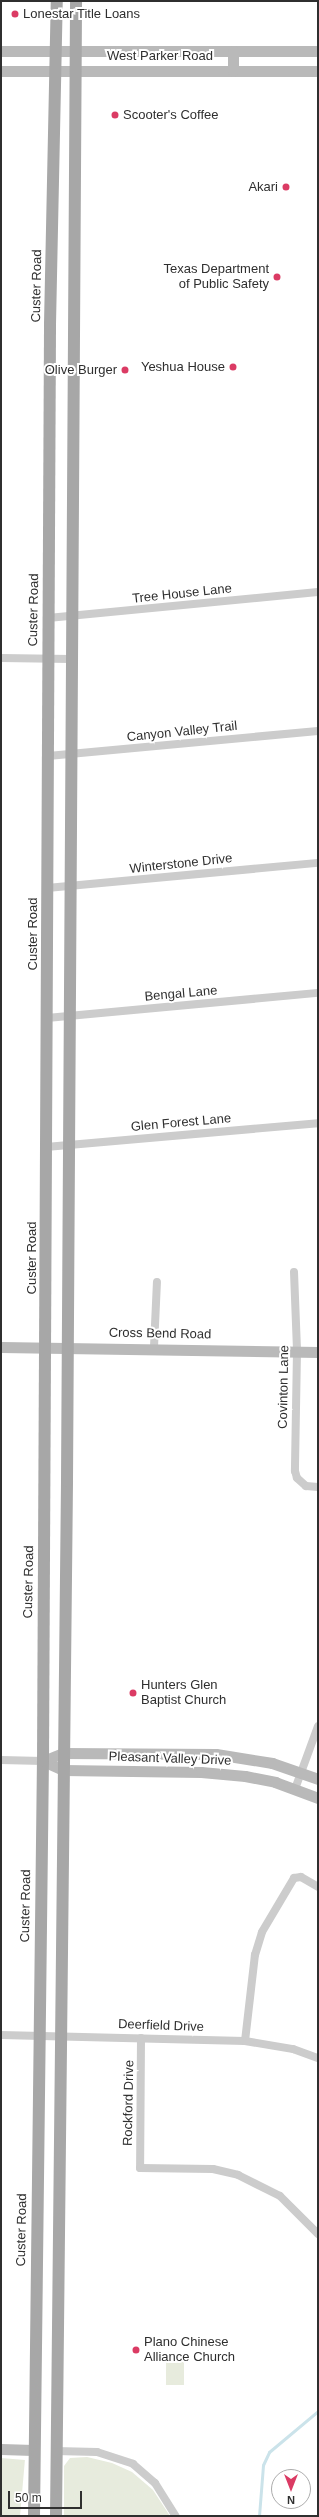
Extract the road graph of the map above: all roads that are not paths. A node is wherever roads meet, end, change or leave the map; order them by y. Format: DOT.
graph roads {
  1 [pos="57,1"];
  2 [pos="76,1"];
  3 [pos="56,50"];
  4 [pos="76,50"];
  5 [pos="233,50"];
  6 [pos="1,51"];
  7 [pos="318,51"];
  8 [pos="76,69"];
  9 [pos="55,70"];
  10 [pos="1,71"];
  11 [pos="233,71"];
  12 [pos="318,71"];
  13 [pos="318,592"];
  14 [pos="71,617"];
  15 [pos="48,618"];
  16 [pos="1,658"];
  17 [pos="71,659"];
  18 [pos="47,660"];
  19 [pos="318,731"];
  20 [pos="70,755"];
  21 [pos="48,756"];
  22 [pos="318,863"];
  23 [pos="70,887"];
  24 [pos="47,888"];
  25 [pos="318,993"];
  26 [pos="69,1017"];
  27 [pos="47,1018"];
  28 [pos="318,1123"];
  29 [pos="68,1146"];
  30 [pos="46,1147"];
  31 [pos="294,1272"];
  32 [pos="157,1282"];
  33 [pos="1,1347"];
  34 [pos="154,1347"];
  35 [pos="46,1348"];
  36 [pos="68,1348"];
  37 [pos="297,1351"];
  38 [pos="318,1352"];
  39 [pos="318,1487"];
  40 [pos="318,1726"];
  41 [pos="64,1752"];
  42 [pos="201,1754"];
  43 [pos="1,1760"];
  44 [pos="43,1761"];
  45 [pos="64,1770"];
  46 [pos="201,1772"];
  47 [pos="300,1772"];
  48 [pos="318,1779"];
  49 [pos="295,1789"];
  50 [pos="318,1798"];
  51 [pos="318,1887"];
  52 [pos="1,2035"];
  53 [pos="38,2035"];
  54 [pos="60,2035"];
  55 [pos="141,2038"];
  56 [pos="244,2041"];
  57 [pos="318,2058"];
  58 [pos="318,2234"];
  59 [pos="1,2449"];
  60 [pos="33,2450"];
  61 [pos="55,2451"];
  62 [pos="34,2516"];
  63 [pos="56,2516"];
  64 [pos="176,2516"];
  1 -- 3 [label="main road, Custer Road"];
  2 -- 4 [label="main road"];
  3 -- 4 [label="street, West Parker Road"];
  3 -- 6 [label="street, West Parker Road"];
  3 -- 9 [label="main road, Custer Road"];
  4 -- 5 [label="street, West Parker Road"];
  4 -- 8 [label="main road"];
  5 -- 7 [label="street, West Parker Road"];
  5 -- 11 [label="street"];
  8 -- 9 [label="street, West Parker Road"];
  8 -- 11 [label="street, West Parker Road"];
  8 -- 14 [label="main road"];
  9 -- 10 [label="street, West Parker Road"];
  9 -- 15 [label="main road, Custer Road"];
  11 -- 12 [label="street, West Parker Road"];
  13 -- 14 [label="street, Tree House Lane"];
  14 -- 15 [label="street, Tree House Lane"];
  14 -- 17 [label="main road"];
  15 -- 18 [label="main road, Custer Road"];
  16 -- 18 [label="street"];
  17 -- 18 [label="street"];
  17 -- 20 [label="main road"];
  18 -- 21 [label="main road, Custer Road"];
  19 -- 20 [label="street, Canyon Valley Trail"];
  20 -- 21 [label="street, Canyon Valley Trail"];
  20 -- 23 [label="main road"];
  21 -- 24 [label="main road, Custer Road"];
  22 -- 23 [label="street, Winterstone Drive"];
  23 -- 24 [label="street, Winterstone Drive"];
  23 -- 26 [label="main road"];
  24 -- 27 [label="main road, Custer Road"];
  25 -- 26 [label="street, Bengal Lane"];
  26 -- 27 [label="street, Bengal Lane"];
  26 -- 29 [label="main road"];
  27 -- 30 [label="main road, Custer Road"];
  28 -- 29 [label="street, Glen Forest Lane"];
  29 -- 30 [label="street, Glen Forest Lane"];
  29 -- 36 [label="main road"];
  30 -- 35 [label="main road, Custer Road"];
  31 -- 37 [label="street, Covinton Lane"];
  32 -- 34 [label="street"];
  33 -- 35 [label="street, Cross Bend Road"];
  34 -- 36 [label="street, Cross Bend Road"];
  34 -- 37 [label="street, Cross Bend Road"];
  35 -- 36 [label="street, Cross Bend Road"];
  35 -- 44 [label="main road, Custer Road"];
  36 -- 41 [label="main road"];
  37 -- 38 [label="street, Cross Bend Road"];
  37 -- 39 [label="street, Covinton Lane"];
  40 -- 47 [label="street"];
  41 -- 42 [label="street, Pleasant Valley Drive"];
  41 -- 44 [label="street, Pleasant Valley Drive"];
  41 -- 45 [label="main road"];
  42 -- 46 [label="street"];
  42 -- 47 [label="street, Pleasant Valley Drive"];
  43 -- 44 [label="street, Pleasant Valley Drive"];
  44 -- 45 [label="street, Pleasant Valley Drive"];
  44 -- 53 [label="main road, Custer Road"];
  45 -- 46 [label="street, Pleasant Valley Drive"];
  45 -- 54 [label="main road"];
  46 -- 49 [label="street, Pleasant Valley Drive"];
  47 -- 48 [label="street, Pleasant Valley Drive"];
  47 -- 49 [label="street"];
  49 -- 50 [label="street, Pleasant Valley Drive"];
  51 -- 56 [label="street"];
  52 -- 53 [label="street, Deerfield Drive"];
  53 -- 54 [label="street, Deerfield Drive"];
  53 -- 60 [label="main road, Custer Road"];
  54 -- 55 [label="street, Deerfield Drive"];
  54 -- 61 [label="main road"];
  55 -- 56 [label="street, Deerfield Drive"];
  55 -- 58 [label="street, Rockford Drive"];
  56 -- 57 [label="street, Deerfield Drive"];
  59 -- 60 [label="street"];
  60 -- 61 [label="main road"];
  60 -- 62 [label="main road, Custer Road"];
  61 -- 63 [label="main road"];
  61 -- 64 [label="street"];
}
